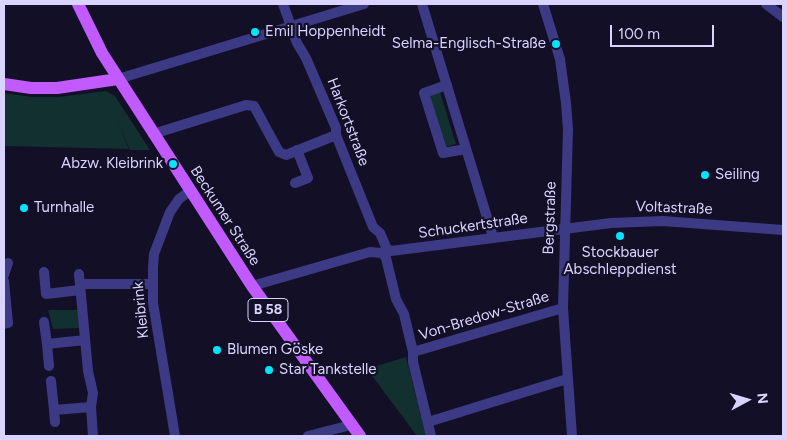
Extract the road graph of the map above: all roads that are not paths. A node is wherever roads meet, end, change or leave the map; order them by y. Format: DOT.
graph roads {
  1 [pos="78,4"];
  2 [pos="283,4"];
  3 [pos="364,4"];
  4 [pos="422,4"];
  5 [pos="544,4"];
  6 [pos="766,4"];
  7 [pos="783,17"];
  8 [pos="292,26"];
  9 [pos="118,79"];
  10 [pos="4,84"];
  11 [pos="446,85"];
  12 [pos="153,134"];
  13 [pos="336,135"];
  14 [pos="466,149"];
  15 [pos="297,150"];
  16 [pos="295,183"];
  17 [pos="190,192"];
  18 [pos="565,229"];
  19 [pos="783,230"];
  20 [pos="493,237"];
  21 [pos="384,251"];
  22 [pos="8,262"];
  23 [pos="44,272"];
  24 [pos="4,275"];
  25 [pos="4,281"];
  26 [pos="80,283"];
  27 [pos="152,284"];
  28 [pos="252,286"];
  29 [pos="563,308"];
  30 [pos="44,322"];
  31 [pos="4,324"];
  32 [pos="85,340"];
  33 [pos="46,344"];
  34 [pos="413,352"];
  35 [pos="49,366"];
  36 [pos="567,379"];
  37 [pos="50,382"];
  38 [pos="91,407"];
  39 [pos="54,410"];
  40 [pos="55,422"];
  41 [pos="428,422"];
  42 [pos="351,425"];
  43 [pos="93,436"];
  44 [pos="175,436"];
  45 [pos="308,436"];
  46 [pos="360,436"];
  47 [pos="431,436"];
  48 [pos="572,436"];
  1 -- 9 [label="main road, Beckumer Straße / B 58"];
  2 -- 8 [label="street, Harkortstraße"];
  3 -- 8 [label="street"];
  4 -- 11 [label="street"];
  5 -- 18 [label="street, Bergstraße"];
  6 -- 7 [label="street"];
  8 -- 9 [label="street"];
  8 -- 13 [label="street, Harkortstraße"];
  9 -- 10 [label="main road"];
  9 -- 12 [label="main road, Beckumer Straße / B 58"];
  11 -- 14 [label="street"];
  11 -- 14 [label="street"];
  12 -- 15 [label="street"];
  12 -- 17 [label="main road, Beckumer Straße / B 58"];
  13 -- 15 [label="street"];
  13 -- 21 [label="street, Harkortstraße"];
  14 -- 20 [label="street"];
  15 -- 16 [label="street"];
  17 -- 27 [label="street, Kleibrink"];
  17 -- 28 [label="main road, Beckumer Straße / B 58"];
  18 -- 19 [label="street, Voltastraße"];
  18 -- 20 [label="street, Schuckertstraße"];
  18 -- 29 [label="street, Bergstraße"];
  20 -- 21 [label="street, Schuckertstraße"];
  21 -- 28 [label="street, Schuckertstraße"];
  21 -- 34 [label="street, Harkortstraße"];
  22 -- 24 [label="street"];
  23 -- 26 [label="street"];
  25 -- 31 [label="street"];
  26 -- 27 [label="street"];
  26 -- 32 [label="street"];
  27 -- 44 [label="street, Kleibrink"];
  28 -- 42 [label="main road, Beckumer Straße / B 58"];
  29 -- 34 [label="street, Von-Bredow-Straße"];
  29 -- 36 [label="street, Bergstraße"];
  30 -- 33 [label="street"];
  32 -- 33 [label="street"];
  32 -- 38 [label="street"];
  33 -- 35 [label="street"];
  34 -- 41 [label="street, Harkortstraße"];
  36 -- 41 [label="street"];
  36 -- 48 [label="street, Bergstraße"];
  37 -- 39 [label="street"];
  38 -- 39 [label="street"];
  38 -- 43 [label="street"];
  39 -- 40 [label="street"];
  41 -- 47 [label="street, Harkortstraße"];
  42 -- 45 [label="street"];
  42 -- 46 [label="main road, Beckumer Straße / B 58"];
}
